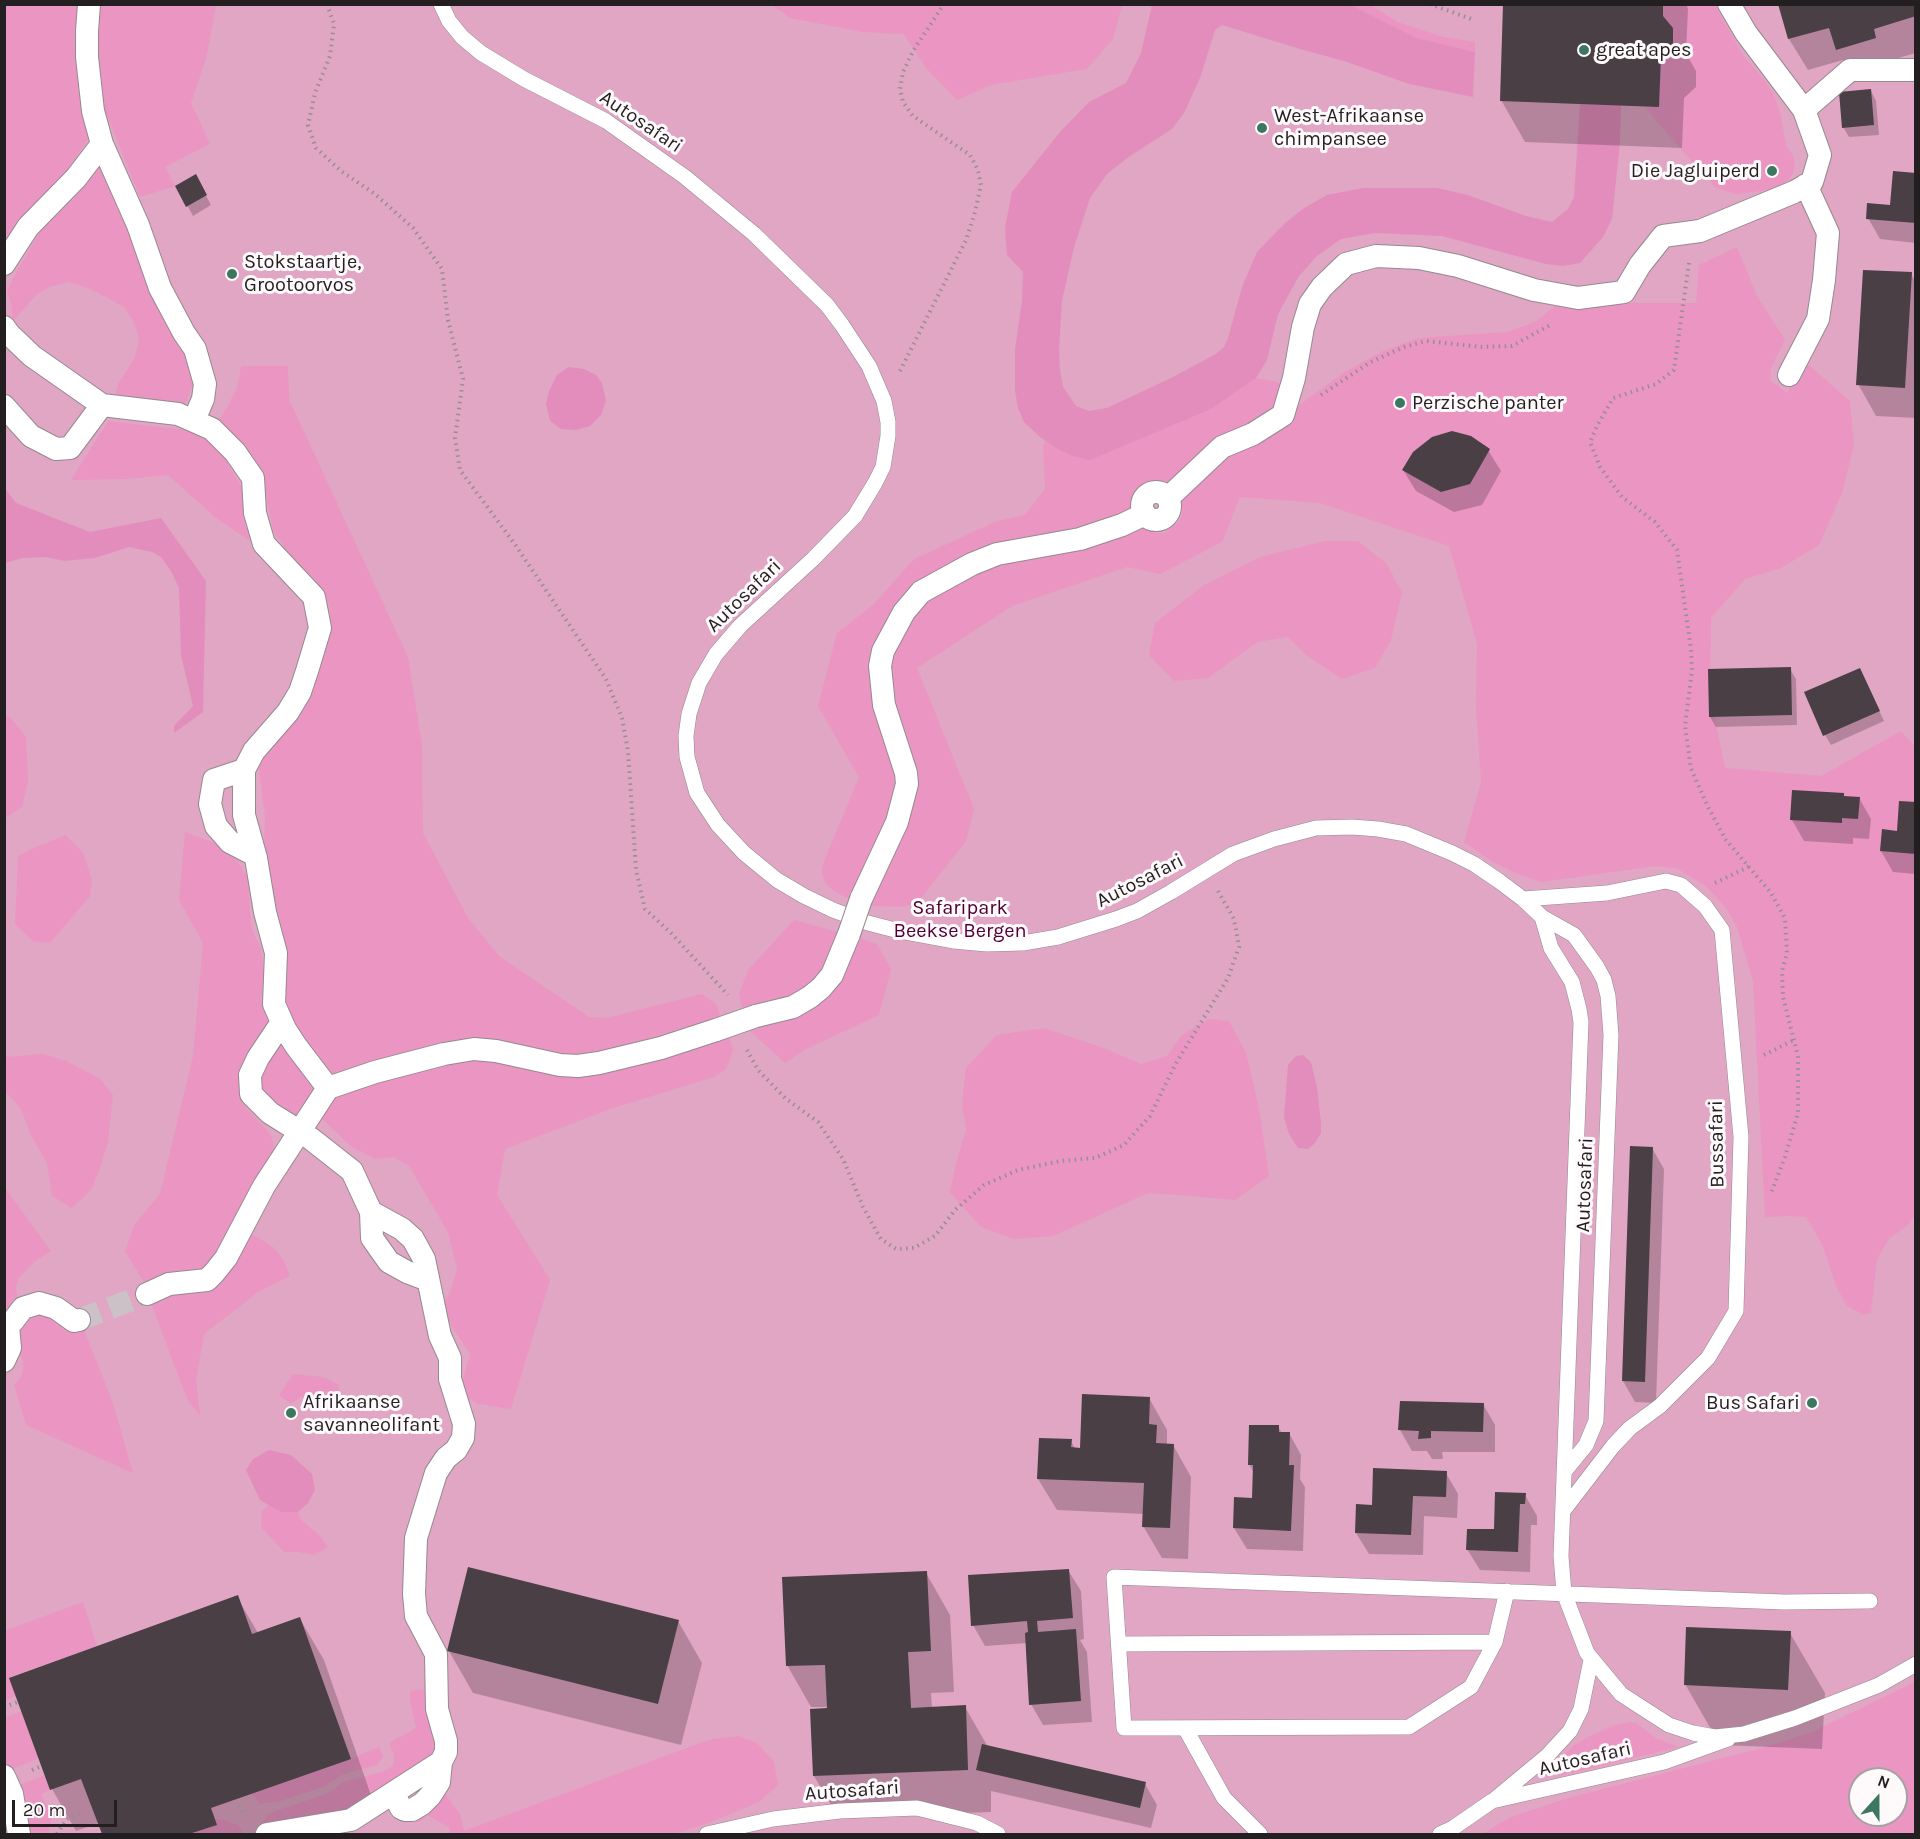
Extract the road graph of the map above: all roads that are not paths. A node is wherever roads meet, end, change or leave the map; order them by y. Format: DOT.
graph roads {
  1 [pos="90,4"];
  2 [pos="441,4"];
  3 [pos="1729,4"];
  4 [pos="1916,70"];
  5 [pos="1804,110"];
  6 [pos="102,144"];
  7 [pos="1806,185"];
  8 [pos="4,264"];
  9 [pos="5,331"];
  10 [pos="1789,375"];
  11 [pos="102,405"];
  12 [pos="4,406"];
  13 [pos="194,420"];
  14 [pos="244,770"];
  15 [pos="255,855"];
  16 [pos="1523,899"];
  17 [pos="1542,917"];
  18 [pos="282,1022"];
  19 [pos="328,1088"];
  20 [pos="300,1132"];
  21 [pos="371,1212"];
  22 [pos="428,1280"];
  23 [pos="147,1294"];
  24 [pos="79,1320"];
  25 [pos="6,1328"];
  26 [pos="4,1361"];
  27 [pos="1564,1472"];
  28 [pos="1563,1511"];
  29 [pos="1507,1592"];
  30 [pos="1564,1593"];
  31 [pos="1870,1601"];
  32 [pos="1496,1642"];
  33 [pos="1119,1644"];
  34 [pos="1591,1660"];
  35 [pos="1916,1664"];
  36 [pos="1185,1728"];
  37 [pos="1744,1734"];
  38 [pos="4,1776"];
  39 [pos="1492,1801"];
  40 [pos="339,1828"];
  41 [pos="300,1832"];
  42 [pos="19,1834"];
  43 [pos="267,1834"];
  44 [pos="707,1834"];
  45 [pos="998,1834"];
  46 [pos="1260,1834"];
  47 [pos="1440,1834"];
  1 -- 6 [label="street"];
  2 -- 16 [label="lane, Autosafari"];
  3 -- 5 [label="street"];
  4 -- 5 [label="street"];
  5 -- 7 [label="street"];
  6 -- 8 [label="street"];
  6 -- 13 [label="street"];
  7 -- 10 [label="street"];
  7 -- 19 [label="street, bridge"];
  9 -- 11 [label="street"];
  11 -- 12 [label="street"];
  11 -- 13 [label="street"];
  13 -- 14 [label="street"];
  14 -- 15 [label="street"];
  14 -- 15 [label="street"];
  15 -- 18 [label="street"];
  16 -- 17 [label="lane, Autosafari"];
  16 -- 28 [label="lane, Bussafari"];
  17 -- 27 [label="lane, Autosafari"];
  17 -- 27 [label="lane, Autosafari"];
  18 -- 19 [label="street"];
  18 -- 20 [label="street"];
  19 -- 20 [label="street"];
  20 -- 21 [label="street"];
  20 -- 23 [label="street"];
  21 -- 22 [label="street"];
  21 -- 22 [label="street"];
  22 -- 40 [label="street"];
  24 -- 25 [label="street"];
  25 -- 26 [label="street"];
  27 -- 28 [label="lane, Autosafari"];
  28 -- 30 [label="lane, Autosafari"];
  29 -- 30 [label="lane"];
  29 -- 32 [label="lane"];
  29 -- 33 [label="lane"];
  30 -- 31 [label="lane"];
  30 -- 34 [label="lane, Autosafari"];
  32 -- 33 [label="lane"];
  32 -- 36 [label="lane"];
  33 -- 36 [label="lane"];
  34 -- 37 [label="lane"];
  34 -- 39 [label="lane"];
  35 -- 37 [label="lane"];
  36 -- 46 [label="lane"];
  37 -- 39 [label="lane, Autosafari"];
  38 -- 42 [label="street"];
  39 -- 47 [label="lane, Autosafari"];
  40 -- 41 [label="street"];
  41 -- 43 [label="street"];
  44 -- 45 [label="lane, Autosafari"];
}
